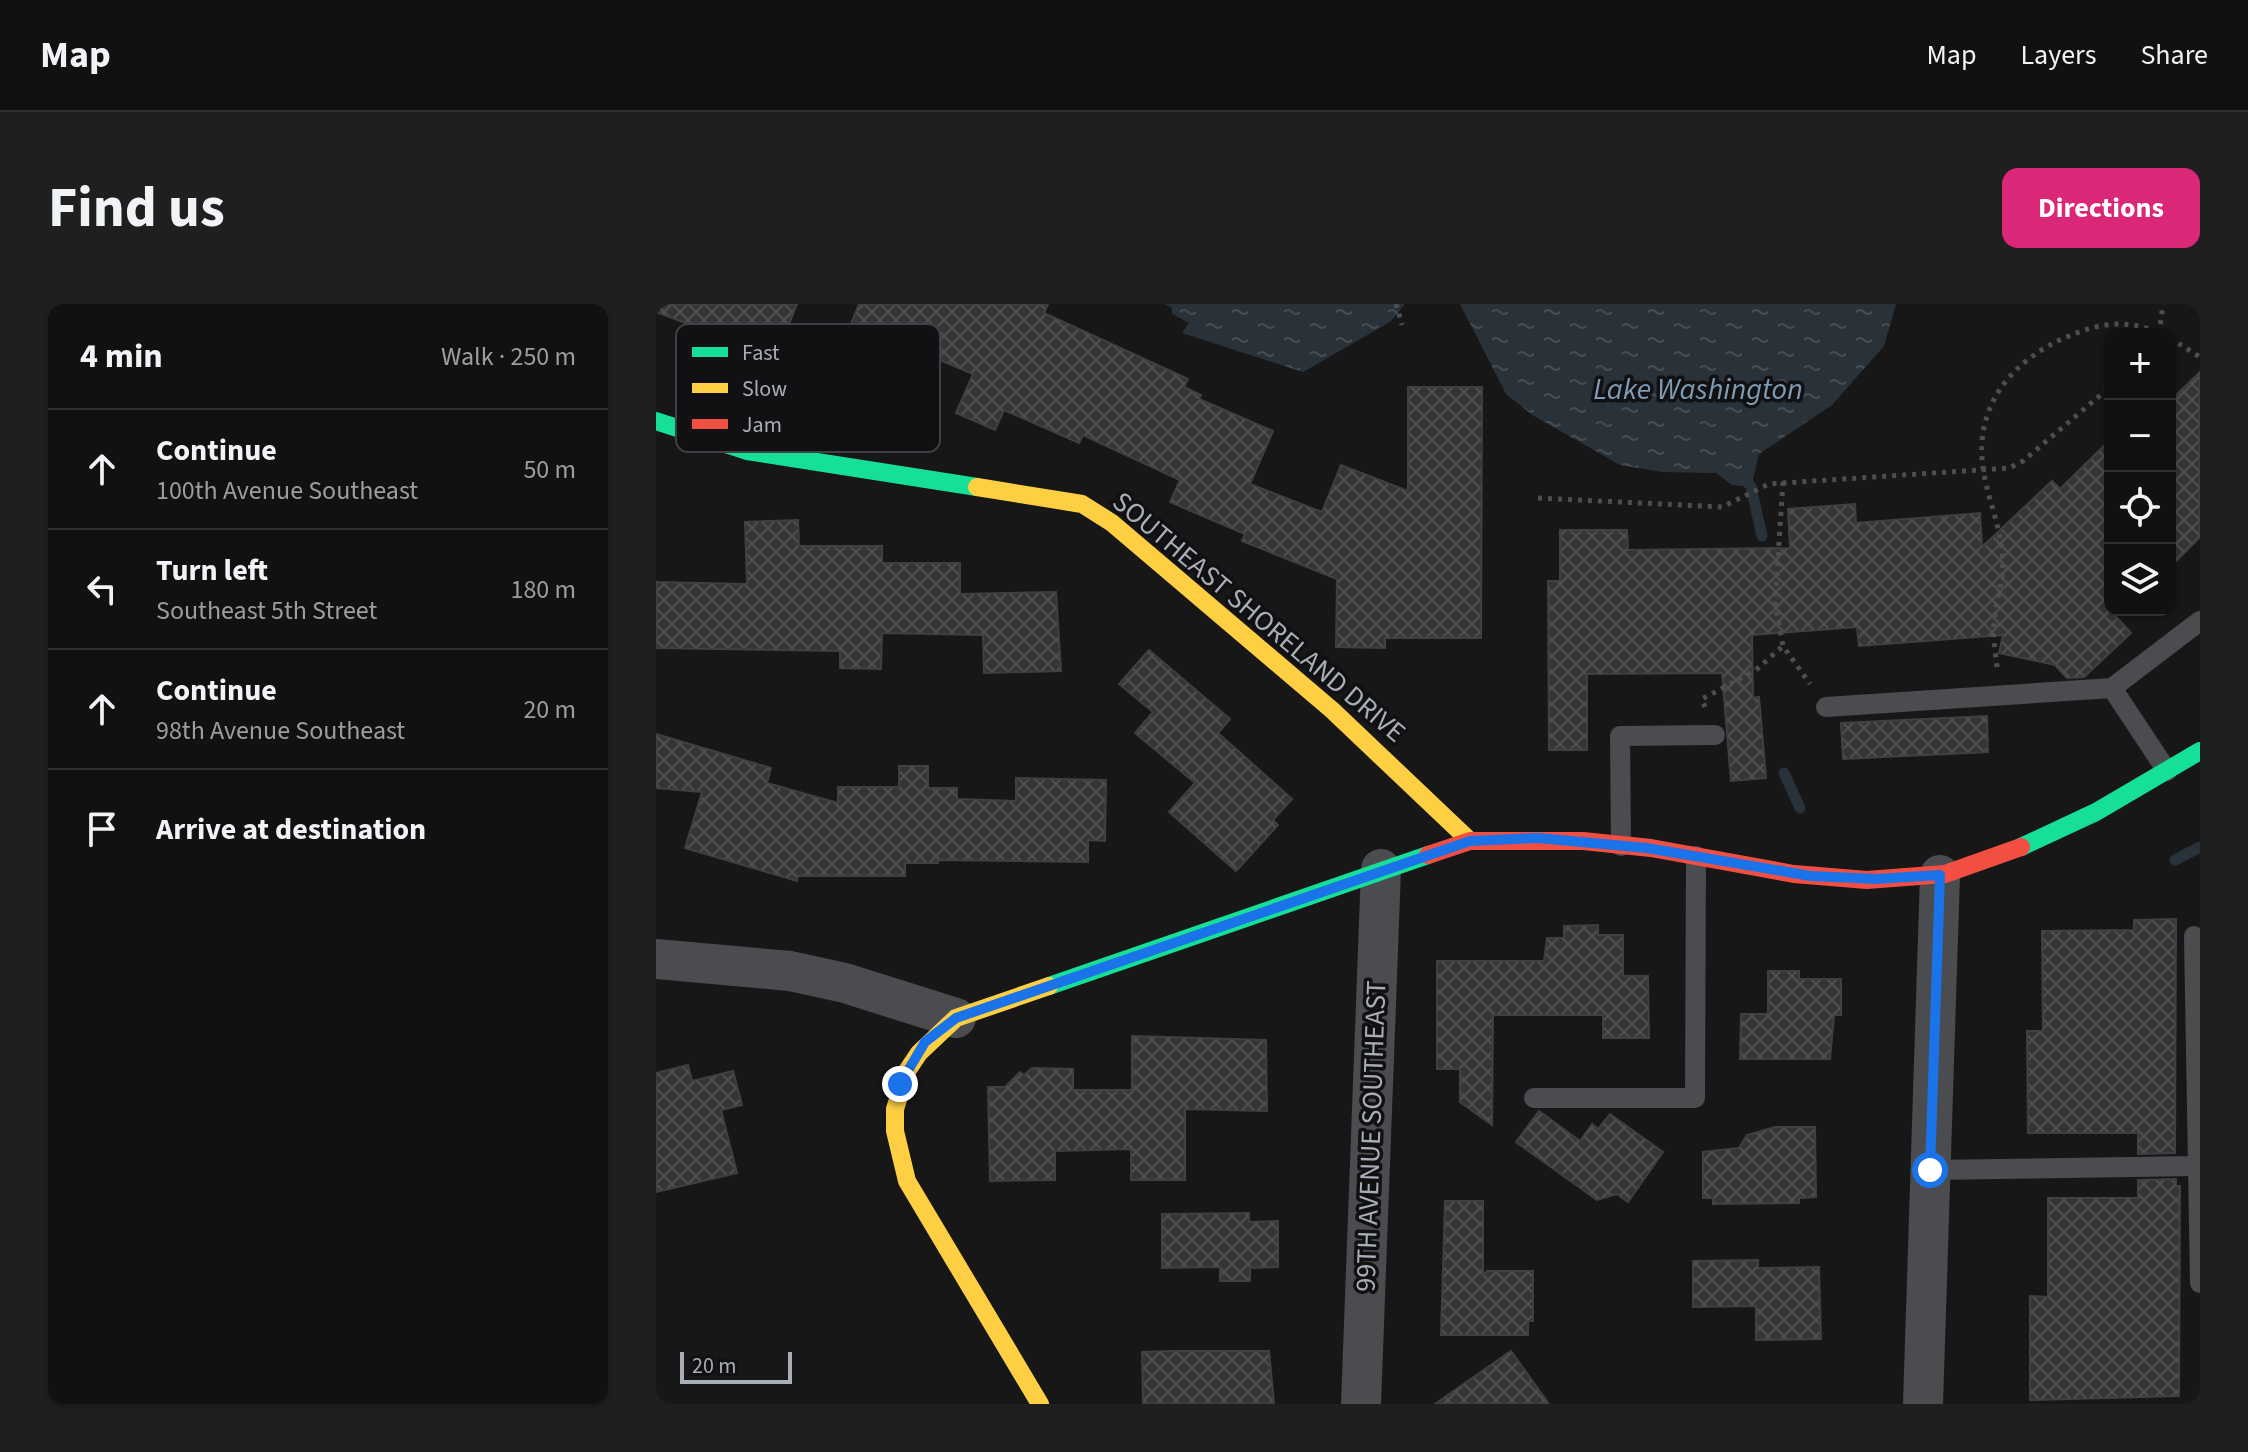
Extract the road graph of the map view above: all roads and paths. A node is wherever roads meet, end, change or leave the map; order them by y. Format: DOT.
graph roads {
  1 [pos="1396,304"];
  2 [pos="2163,304"];
  3 [pos="1402,325"];
  4 [pos="2149,328"];
  5 [pos="2161,328"];
  6 [pos="2176,342"];
  7 [pos="2200,357"];
  8 [pos="2104,392"];
  9 [pos="656,421"];
  10 [pos="676,428"];
  11 [pos="753,452"];
  12 [pos="1983,470"];
  13 [pos="1783,482"];
  14 [pos="1538,498"];
  15 [pos="2200,621"];
  16 [pos="1783,646"];
  17 [pos="2112,688"];
  18 [pos="1999,696"];
  19 [pos="1826,707"];
  20 [pos="1715,735"];
  21 [pos="2200,751"];
  22 [pos="2167,771"];
  23 [pos="1470,841"];
  24 [pos="1621,846"];
  25 [pos="1696,856"];
  26 [pos="1381,869"];
  27 [pos="1940,875"];
  28 [pos="2194,936"];
  29 [pos="656,959"];
  30 [pos="956,1018"];
  31 [pos="1534,1098"];
  32 [pos="2198,1166"];
  33 [pos="1930,1170"];
  34 [pos="2200,1283"];
  35 [pos="1040,1404"];
  36 [pos="1361,1404"];
  37 [pos="1923,1404"];
  1 -- 3 [label="path"];
  2 -- 5 [label="path"];
  4 -- 12 [label="path"];
  6 -- 7 [label="path"];
  8 -- 12 [label="path"];
  9 -- 10 [label="street, SOUTHEAST SHORELAND DRIVE"];
  11 -- 23 [label="street, SOUTHEAST SHORELAND DRIVE"];
  12 -- 13 [label="path"];
  12 -- 18 [label="path"];
  13 -- 14 [label="path"];
  13 -- 16 [label="path"];
  15 -- 17 [label="lane"];
  16 -- 19 [label="path"];
  16 -- 20 [label="path"];
  17 -- 18 [label="lane"];
  17 -- 22 [label="lane"];
  18 -- 19 [label="lane"];
  20 -- 24 [label="lane"];
  21 -- 22 [label="street"];
  22 -- 27 [label="street"];
  23 -- 24 [label="street"];
  23 -- 26 [label="street"];
  24 -- 25 [label="street"];
  25 -- 27 [label="street"];
  25 -- 31 [label="lane"];
  26 -- 30 [label="street"];
  26 -- 36 [label="street, 99TH AVENUE SOUTHEAST"];
  27 -- 33 [label="street"];
  28 -- 32 [label="lane"];
  29 -- 30 [label="street"];
  30 -- 35 [label="street"];
  32 -- 33 [label="lane"];
  32 -- 34 [label="lane"];
  33 -- 37 [label="street"];
}
